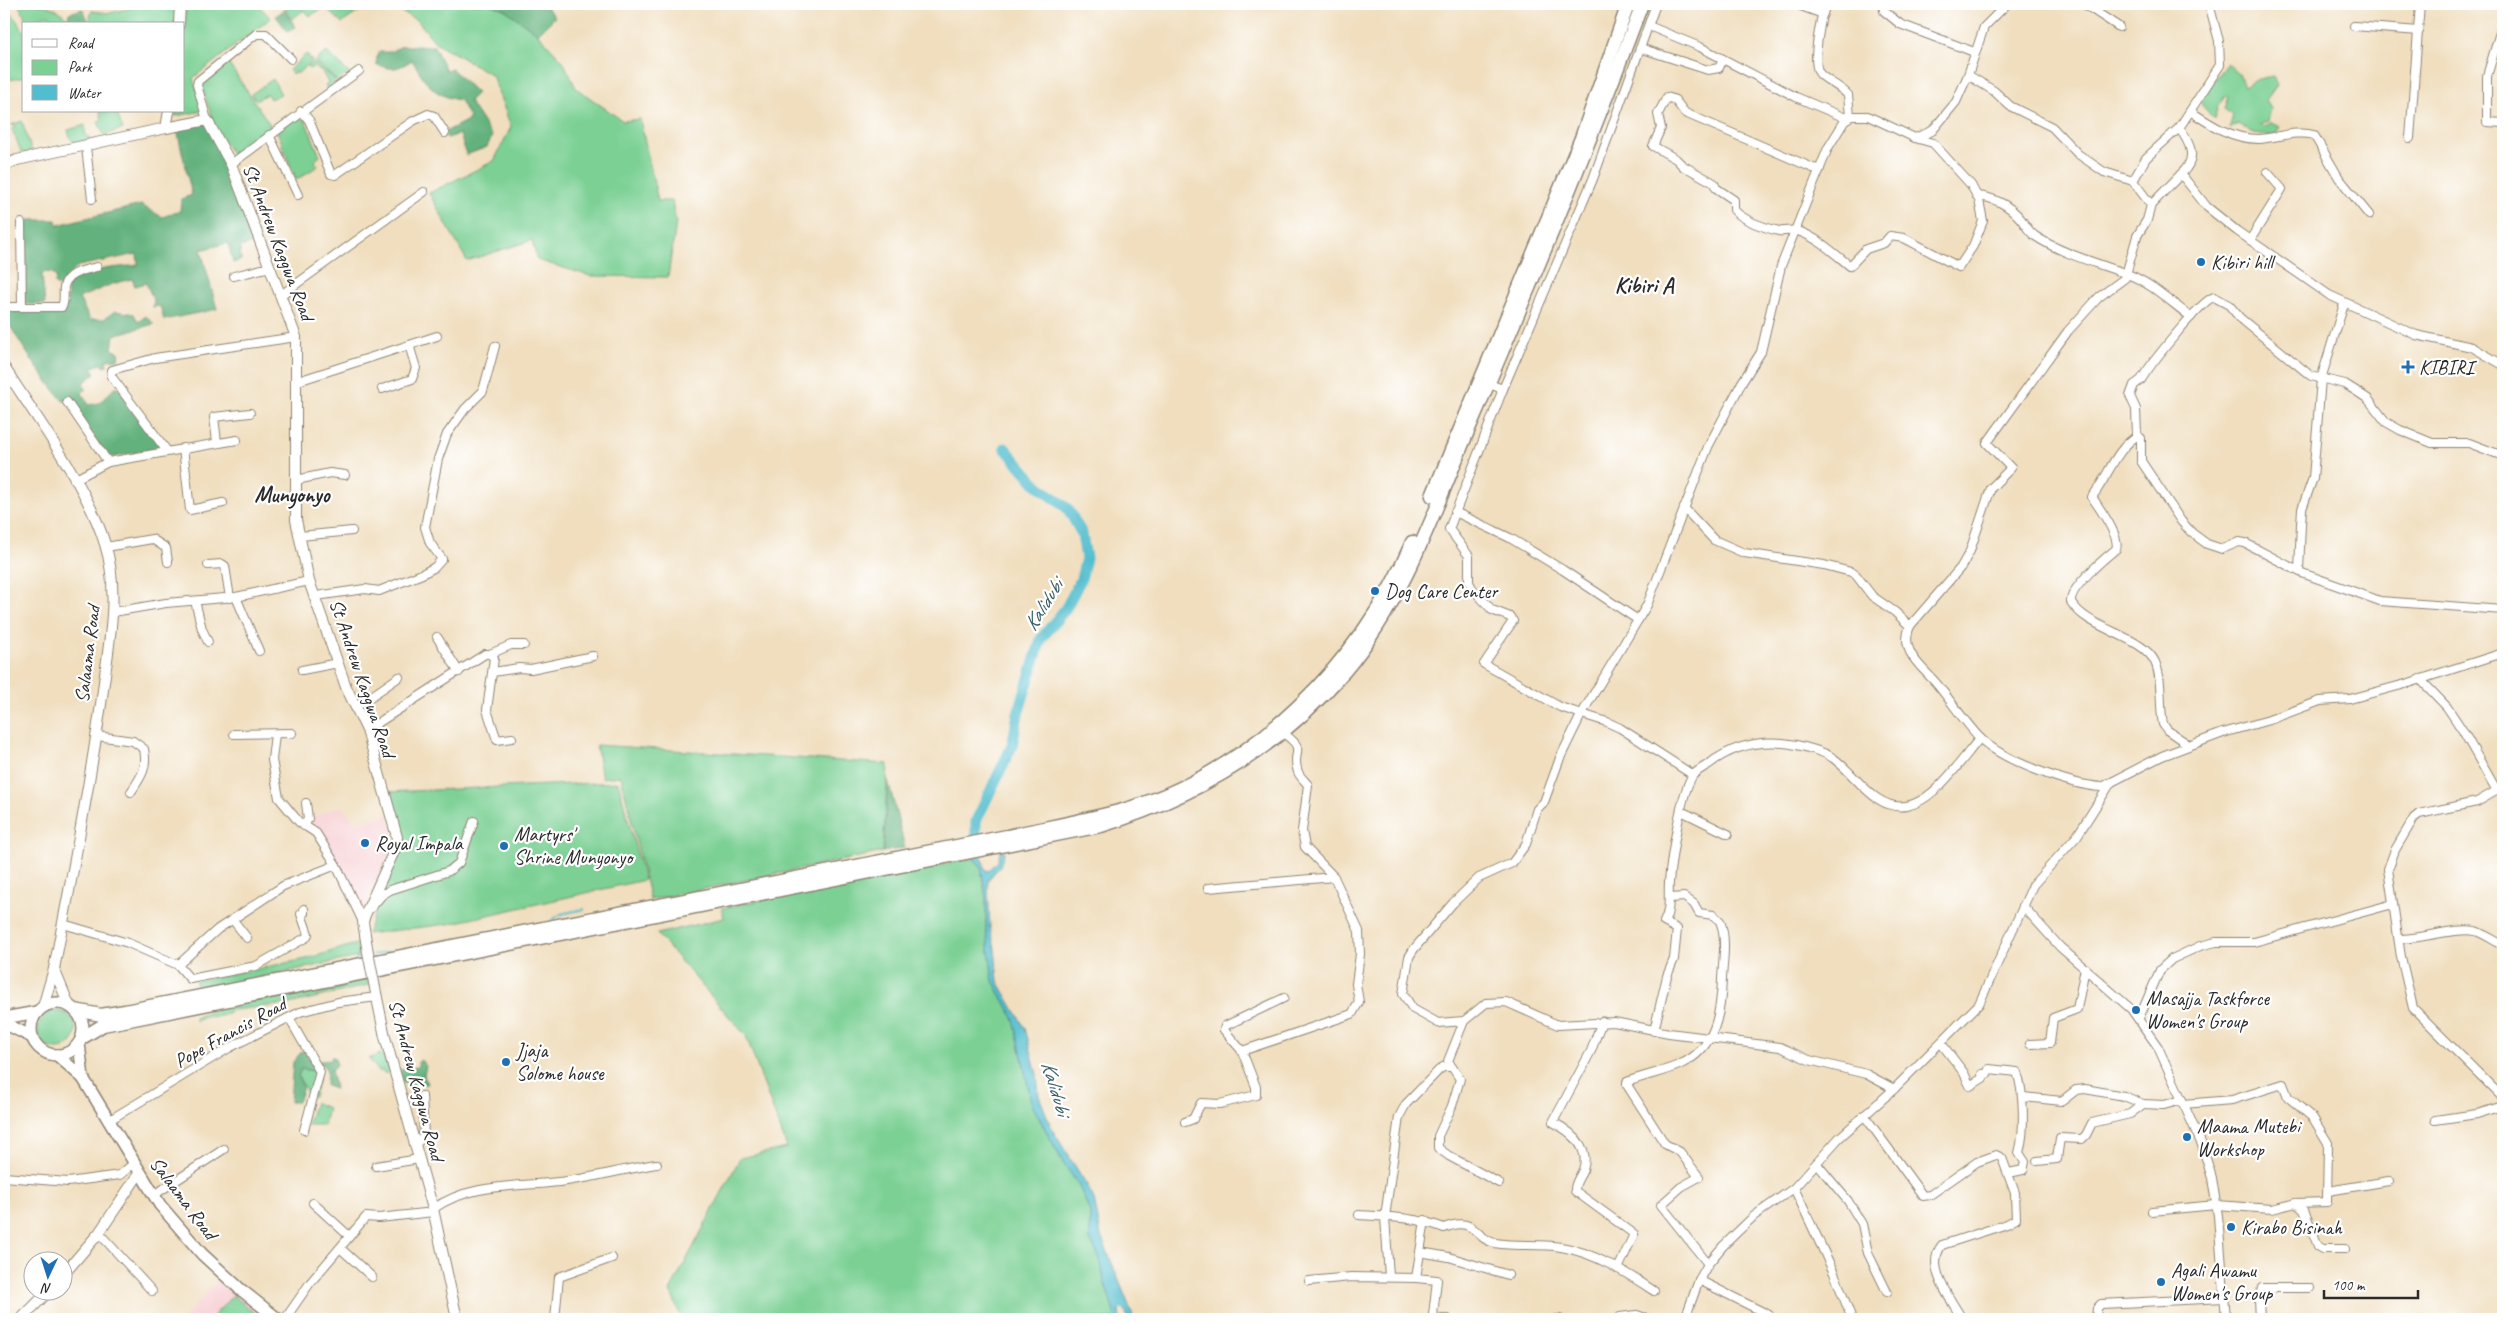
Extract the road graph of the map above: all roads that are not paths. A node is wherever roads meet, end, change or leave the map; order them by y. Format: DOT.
graph roads {
  1 [pos="180,4"];
  2 [pos="1628,4"];
  3 [pos="1642,4"];
  4 [pos="1656,4"];
  5 [pos="1795,4"];
  6 [pos="1824,4"];
  7 [pos="1829,4"];
  8 [pos="1883,4"];
  9 [pos="2007,4"];
  10 [pos="2084,4"];
  11 [pos="2209,4"];
  12 [pos="2420,4"];
  13 [pos="1823,14"];
  14 [pos="179,22"];
  15 [pos="2503,22"];
  16 [pos="1649,26"];
  17 [pos="2354,26"];
  18 [pos="2119,27"];
  19 [pos="2418,31"];
  20 [pos="1640,48"];
  21 [pos="1974,52"];
  22 [pos="291,59"];
  23 [pos="1722,59"];
  24 [pos="359,71"];
  25 [pos="1968,75"];
  26 [pos="301,111"];
  27 [pos="169,112"];
  28 [pos="2190,112"];
  29 [pos="1601,114"];
  30 [pos="1849,117"];
  31 [pos="1615,118"];
  32 [pos="207,120"];
  33 [pos="2503,123"];
  34 [pos="166,128"];
  35 [pos="2179,128"];
  36 [pos="1932,131"];
  37 [pos="444,134"];
  38 [pos="269,135"];
  39 [pos="1915,138"];
  40 [pos="2410,138"];
  41 [pos="1933,143"];
  42 [pos="86,147"];
  43 [pos="231,164"];
  44 [pos="1682,165"];
  45 [pos="4,166"];
  46 [pos="1820,169"];
  47 [pos="2267,172"];
  48 [pos="2181,174"];
  49 [pos="1689,175"];
  50 [pos="2133,181"];
  51 [pos="424,192"];
  52 [pos="298,195"];
  53 [pos="1977,196"];
  54 [pos="92,199"];
  55 [pos="2151,205"];
  56 [pos="2369,215"];
  57 [pos="21,224"];
  58 [pos="1797,230"];
  59 [pos="2250,240"];
  60 [pos="270,267"];
  61 [pos="97,268"];
  62 [pos="2127,274"];
  63 [pos="234,276"];
  64 [pos="281,295"];
  65 [pos="2344,304"];
  66 [pos="22,306"];
  67 [pos="4,307"];
  68 [pos="2191,317"];
  69 [pos="437,336"];
  70 [pos="296,338"];
  71 [pos="409,344"];
  72 [pos="495,346"];
  73 [pos="2503,365"];
  74 [pos="4,367"];
  75 [pos="2321,379"];
  76 [pos="295,382"];
  77 [pos="1489,384"];
  78 [pos="382,389"];
  79 [pos="1503,389"];
  80 [pos="67,402"];
  81 [pos="250,413"];
  82 [pos="2137,436"];
  83 [pos="236,440"];
  84 [pos="217,442"];
  85 [pos="183,448"];
  86 [pos="167,450"];
  87 [pos="2503,456"];
  88 [pos="108,462"];
  89 [pos="345,475"];
  90 [pos="74,480"];
  91 [pos="296,480"];
  92 [pos="223,503"];
  93 [pos="1684,508"];
  94 [pos="1455,512"];
  95 [pos="352,531"];
  96 [pos="300,536"];
  97 [pos="106,547"];
  98 [pos="168,562"];
  99 [pos="208,566"];
  100 [pos="2299,571"];
  101 [pos="310,581"];
  102 [pos="316,596"];
  103 [pos="233,598"];
  104 [pos="195,601"];
  105 [pos="2503,610"];
  106 [pos="113,612"];
  107 [pos="1638,620"];
  108 [pos="1910,626"];
  109 [pos="436,637"];
  110 [pos="208,642"];
  111 [pos="524,645"];
  112 [pos="260,651"];
  113 [pos="2503,653"];
  114 [pos="490,654"];
  115 [pos="593,656"];
  116 [pos="338,663"];
  117 [pos="302,670"];
  118 [pos="459,672"];
  119 [pos="493,672"];
  120 [pos="399,677"];
  121 [pos="2420,679"];
  122 [pos="356,708"];
  123 [pos="1581,715"];
  124 [pos="368,730"];
  125 [pos="292,733"];
  126 [pos="1283,733"];
  127 [pos="234,734"];
  128 [pos="275,734"];
  129 [pos="96,736"];
  130 [pos="512,738"];
  131 [pos="1980,738"];
  132 [pos="2189,745"];
  133 [pos="1693,776"];
  134 [pos="2110,784"];
  135 [pos="2500,789"];
  136 [pos="131,792"];
  137 [pos="306,803"];
  138 [pos="1681,811"];
  139 [pos="474,821"];
  140 [pos="1099,821"];
  141 [pos="304,826"];
  142 [pos="1728,834"];
  143 [pos="336,865"];
  144 [pos="1334,877"];
  145 [pos="1208,888"];
  146 [pos="719,898"];
  147 [pos="1670,898"];
  148 [pos="2393,904"];
  149 [pos="2022,906"];
  150 [pos="304,909"];
  151 [pos="364,919"];
  152 [pos="233,920"];
  153 [pos="63,924"];
  154 [pos="247,938"];
  155 [pos="2400,939"];
  156 [pos="2503,945"];
  157 [pos="178,964"];
  158 [pos="2084,968"];
  159 [pos="54,969"];
  160 [pos="376,992"];
  161 [pos="1284,998"];
  162 [pos="72,1008"];
  163 [pos="40,1009"];
  164 [pos="4,1018"];
  165 [pos="289,1018"];
  166 [pos="2139,1018"];
  167 [pos="1464,1021"];
  168 [pos="1602,1021"];
  169 [pos="4,1023"];
  170 [pos="1654,1031"];
  171 [pos="32,1037"];
  172 [pos="1711,1037"];
  173 [pos="81,1041"];
  174 [pos="1941,1043"];
  175 [pos="2030,1044"];
  176 [pos="1242,1051"];
  177 [pos="56,1056"];
  178 [pos="1451,1067"];
  179 [pos="83,1078"];
  180 [pos="1894,1089"];
  181 [pos="422,1096"];
  182 [pos="2023,1097"];
  183 [pos="2503,1098"];
  184 [pos="2183,1102"];
  185 [pos="2143,1104"];
  186 [pos="2503,1106"];
  187 [pos="1864,1115"];
  188 [pos="2435,1120"];
  189 [pos="108,1121"];
  190 [pos="1185,1122"];
  191 [pos="304,1130"];
  192 [pos="415,1145"];
  193 [pos="224,1149"];
  194 [pos="419,1159"];
  195 [pos="2037,1161"];
  196 [pos="657,1164"];
  197 [pos="1817,1164"];
  198 [pos="376,1166"];
  199 [pos="137,1167"];
  200 [pos="2008,1173"];
  201 [pos="4,1177"];
  202 [pos="2389,1181"];
  203 [pos="1499,1183"];
  204 [pos="1794,1188"];
  205 [pos="2328,1191"];
  206 [pos="154,1195"];
  207 [pos="2296,1202"];
  208 [pos="313,1203"];
  209 [pos="2216,1205"];
  210 [pos="434,1210"];
  211 [pos="2152,1211"];
  212 [pos="1359,1216"];
  213 [pos="1385,1217"];
  214 [pos="1425,1220"];
  215 [pos="99,1233"];
  216 [pos="349,1236"];
  217 [pos="340,1248"];
  218 [pos="2345,1249"];
  219 [pos="1420,1252"];
  220 [pos="612,1258"];
  221 [pos="72,1264"];
  222 [pos="1708,1264"];
  223 [pos="1618,1269"];
  224 [pos="1508,1274"];
  225 [pos="1389,1276"];
  226 [pos="372,1277"];
  227 [pos="1416,1278"];
  228 [pos="1700,1280"];
  229 [pos="1310,1281"];
  230 [pos="2310,1288"];
  231 [pos="152,1291"];
  232 [pos="1654,1291"];
  233 [pos="1887,1292"];
  234 [pos="2225,1298"];
  235 [pos="40,1300"];
  236 [pos="1769,1315"];
  237 [pos="1620,1317"];
  238 [pos="22,1319"];
  239 [pos="278,1319"];
  240 [pos="285,1319"];
  241 [pos="457,1319"];
  242 [pos="555,1319"];
  243 [pos="1448,1319"];
  244 [pos="1648,1319"];
  245 [pos="1685,1319"];
  246 [pos="1852,1319"];
  247 [pos="1962,1319"];
  248 [pos="2096,1319"];
  249 [pos="2226,1319"];
  250 [pos="2260,1319"];
  1 -- 14 [label="street"];
  2 -- 140 [label="highway"];
  3 -- 29 [label="highway"];
  4 -- 16 [label="street"];
  5 -- 13 [label="street"];
  6 -- 13 [label="street"];
  7 -- 13 [label="street"];
  8 -- 21 [label="street"];
  9 -- 21 [label="street"];
  10 -- 18 [label="street"];
  11 -- 28 [label="street"];
  12 -- 19 [label="street"];
  13 -- 30 [label="street"];
  15 -- 33 [label="street"];
  16 -- 20 [label="street"];
  16 -- 23 [label="street"];
  17 -- 19 [label="street"];
  19 -- 40 [label="street"];
  20 -- 23 [label="street"];
  20 -- 31 [label="street"];
  21 -- 25 [label="street"];
  22 -- 32 [label="street"];
  23 -- 30 [label="street"];
  24 -- 26 [label="street"];
  25 -- 36 [label="street"];
  25 -- 50 [label="street"];
  26 -- 37 [label="street"];
  26 -- 38 [label="street"];
  27 -- 34 [label="street"];
  28 -- 35 [label="street"];
  28 -- 56 [label="street"];
  29 -- 31 [label="street"];
  29 -- 77 [label="highway"];
  30 -- 39 [label="street"];
  30 -- 46 [label="street"];
  31 -- 79 [label="street"];
  32 -- 34 [label="street"];
  32 -- 43 [label="street, St Andrew Kaggwa Road"];
  34 -- 42 [label="street"];
  35 -- 48 [label="street"];
  35 -- 50 [label="street"];
  36 -- 39 [label="street"];
  36 -- 41 [label="street"];
  38 -- 43 [label="street"];
  38 -- 52 [label="street"];
  39 -- 41 [label="street"];
  41 -- 53 [label="street"];
  42 -- 45 [label="street"];
  42 -- 54 [label="street"];
  43 -- 60 [label="street, St Andrew Kaggwa Road"];
  44 -- 46 [label="street"];
  44 -- 49 [label="street"];
  44 -- 58 [label="street"];
  46 -- 58 [label="street"];
  47 -- 59 [label="street"];
  48 -- 55 [label="street"];
  48 -- 59 [label="street"];
  50 -- 55 [label="street"];
  51 -- 64 [label="street"];
  53 -- 58 [label="street"];
  53 -- 62 [label="street"];
  55 -- 62 [label="street"];
  57 -- 66 [label="street"];
  58 -- 93 [label="street"];
  59 -- 65 [label="street"];
  60 -- 63 [label="street"];
  60 -- 64 [label="street, St Andrew Kaggwa Road"];
  61 -- 66 [label="street"];
  62 -- 68 [label="street"];
  62 -- 108 [label="street"];
  64 -- 70 [label="street, St Andrew Kaggwa Road"];
  65 -- 73 [label="street"];
  65 -- 75 [label="street"];
  66 -- 67 [label="street"];
  68 -- 75 [label="street"];
  68 -- 82 [label="street"];
  69 -- 71 [label="street"];
  70 -- 76 [label="street, St Andrew Kaggwa Road"];
  70 -- 86 [label="street"];
  71 -- 76 [label="street"];
  71 -- 78 [label="street"];
  72 -- 102 [label="street"];
  74 -- 90 [label="street, Salaama Road"];
  75 -- 87 [label="street"];
  75 -- 100 [label="street"];
  76 -- 91 [label="street, St Andrew Kaggwa Road"];
  77 -- 79 [label="street"];
  77 -- 126 [label="highway"];
  79 -- 94 [label="street"];
  80 -- 88 [label="street"];
  81 -- 84 [label="street"];
  82 -- 100 [label="street"];
  82 -- 132 [label="street"];
  83 -- 84 [label="street"];
  84 -- 85 [label="street"];
  85 -- 86 [label="street"];
  85 -- 92 [label="street"];
  86 -- 88 [label="street"];
  88 -- 90 [label="street"];
  89 -- 91 [label="street"];
  90 -- 97 [label="street, Salaama Road"];
  91 -- 96 [label="street, St Andrew Kaggwa Road"];
  93 -- 107 [label="street"];
  93 -- 108 [label="street"];
  94 -- 107 [label="street"];
  94 -- 123 [label="street"];
  95 -- 96 [label="street"];
  96 -- 101 [label="street, St Andrew Kaggwa Road"];
  97 -- 98 [label="street"];
  97 -- 106 [label="street, Salaama Road"];
  99 -- 103 [label="street"];
  100 -- 105 [label="street"];
  101 -- 102 [label="street, St Andrew Kaggwa Road"];
  101 -- 103 [label="street"];
  102 -- 116 [label="street, St Andrew Kaggwa Road"];
  103 -- 104 [label="street"];
  103 -- 112 [label="street"];
  104 -- 106 [label="street"];
  104 -- 110 [label="street"];
  106 -- 129 [label="street, Salaama Road"];
  107 -- 123 [label="street"];
  108 -- 131 [label="street"];
  109 -- 118 [label="street"];
  111 -- 114 [label="street"];
  113 -- 121 [label="street"];
  114 -- 118 [label="street"];
  114 -- 119 [label="street"];
  115 -- 119 [label="street"];
  116 -- 117 [label="street"];
  116 -- 122 [label="street, St Andrew Kaggwa Road"];
  118 -- 124 [label="street"];
  119 -- 130 [label="street"];
  120 -- 122 [label="street"];
  121 -- 132 [label="street"];
  121 -- 135 [label="street"];
  122 -- 124 [label="street, St Andrew Kaggwa Road"];
  123 -- 133 [label="street"];
  123 -- 167 [label="street"];
  124 -- 151 [label="street, St Andrew Kaggwa Road"];
  125 -- 128 [label="street"];
  126 -- 140 [label="highway"];
  126 -- 144 [label="street"];
  127 -- 128 [label="street"];
  128 -- 141 [label="street"];
  129 -- 136 [label="street"];
  129 -- 153 [label="street, Salaama Road"];
  131 -- 133 [label="street"];
  131 -- 134 [label="street"];
  132 -- 134 [label="street"];
  133 -- 138 [label="street"];
  134 -- 149 [label="street"];
  135 -- 148 [label="street"];
  137 -- 141 [label="street"];
  138 -- 142 [label="street"];
  138 -- 147 [label="street"];
  139 -- 151 [label="street"];
  140 -- 146 [label="highway"];
  141 -- 143 [label="street"];
  143 -- 151 [label="street"];
  143 -- 152 [label="street"];
  144 -- 145 [label="street"];
  144 -- 176 [label="street"];
  146 -- 162 [label="highway"];
  146 -- 173 [label="highway"];
  147 -- 170 [label="street"];
  147 -- 172 [label="street"];
  148 -- 155 [label="street"];
  148 -- 166 [label="street"];
  149 -- 158 [label="street"];
  149 -- 174 [label="street"];
  150 -- 157 [label="street"];
  151 -- 160 [label="street, St Andrew Kaggwa Road, bridge"];
  152 -- 154 [label="street"];
  152 -- 157 [label="street"];
  153 -- 157 [label="street"];
  153 -- 159 [label="street, Salaama Road"];
  155 -- 156 [label="street"];
  155 -- 183 [label="street"];
  158 -- 166 [label="street"];
  158 -- 175 [label="street"];
  159 -- 162 [label="street"];
  159 -- 163 [label="street, Salaama Road"];
  160 -- 165 [label="street, Pope Francis Road"];
  160 -- 192 [label="street, St Andrew Kaggwa Road"];
  161 -- 176 [label="street"];
  162 -- 163 [label="main road"];
  162 -- 173 [label="main road"];
  163 -- 164 [label="main road"];
  163 -- 171 [label="main road"];
  165 -- 189 [label="street, Pope Francis Road"];
  165 -- 191 [label="street"];
  166 -- 184 [label="street"];
  167 -- 168 [label="street"];
  167 -- 178 [label="street"];
  168 -- 170 [label="street"];
  168 -- 223 [label="street"];
  169 -- 171 [label="main road"];
  170 -- 172 [label="street"];
  171 -- 177 [label="main road"];
  172 -- 180 [label="street"];
  172 -- 222 [label="street"];
  173 -- 177 [label="main road"];
  173 -- 179 [label="main road, Salaama Road"];
  174 -- 180 [label="street"];
  174 -- 182 [label="street"];
  176 -- 190 [label="street"];
  177 -- 179 [label="main road, Salaama Road"];
  178 -- 203 [label="street"];
  178 -- 213 [label="street"];
  179 -- 189 [label="main road, Salaama Road"];
  180 -- 187 [label="street"];
  181 -- 192 [label="street"];
  182 -- 185 [label="street"];
  182 -- 200 [label="street"];
  184 -- 185 [label="street"];
  184 -- 205 [label="street"];
  184 -- 209 [label="street"];
  185 -- 195 [label="street"];
  186 -- 188 [label="street"];
  187 -- 197 [label="street"];
  187 -- 200 [label="street"];
  189 -- 199 [label="main road, Salaama Road"];
  192 -- 194 [label="street, St Andrew Kaggwa Road"];
  193 -- 206 [label="street"];
  194 -- 198 [label="street"];
  194 -- 210 [label="street, St Andrew Kaggwa Road"];
  196 -- 210 [label="street"];
  197 -- 204 [label="street"];
  197 -- 233 [label="street"];
  199 -- 201 [label="street"];
  199 -- 206 [label="main road, Salaama Road"];
  199 -- 215 [label="street"];
  200 -- 247 [label="street"];
  202 -- 205 [label="street"];
  204 -- 222 [label="street"];
  204 -- 246 [label="street"];
  205 -- 207 [label="street"];
  206 -- 239 [label="main road, Salaama Road"];
  207 -- 209 [label="street"];
  207 -- 218 [label="street"];
  208 -- 216 [label="street"];
  209 -- 211 [label="street"];
  209 -- 234 [label="street"];
  210 -- 216 [label="street"];
  210 -- 241 [label="street, St Andrew Kaggwa Road"];
  212 -- 213 [label="street"];
  213 -- 214 [label="street"];
  213 -- 225 [label="street"];
  214 -- 219 [label="street"];
  214 -- 223 [label="street"];
  215 -- 221 [label="street"];
  215 -- 231 [label="street"];
  216 -- 217 [label="street"];
  217 -- 226 [label="street"];
  217 -- 240 [label="street"];
  219 -- 224 [label="street"];
  219 -- 227 [label="street"];
  220 -- 242 [label="street"];
  222 -- 228 [label="street"];
  223 -- 232 [label="street"];
  225 -- 227 [label="street"];
  225 -- 229 [label="street"];
  227 -- 243 [label="street"];
  228 -- 236 [label="street"];
  228 -- 245 [label="street"];
  230 -- 250 [label="street"];
  234 -- 248 [label="street"];
  234 -- 249 [label="street"];
  235 -- 238 [label="street"];
  237 -- 244 [label="street"];
}
